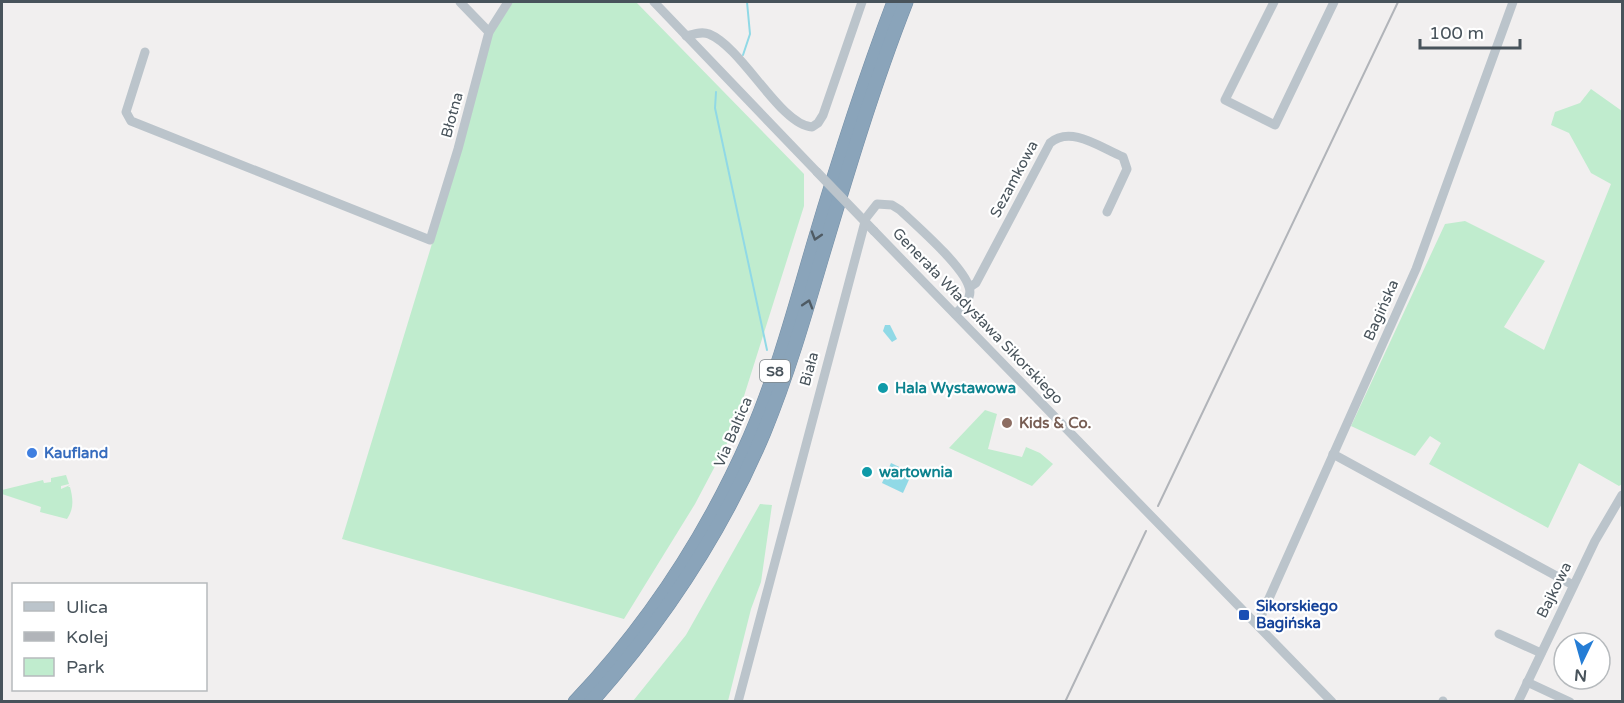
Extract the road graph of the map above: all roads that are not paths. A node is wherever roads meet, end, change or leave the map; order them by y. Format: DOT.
graph roads {
  1 [pos="460,2"];
  2 [pos="508,2"];
  3 [pos="654,2"];
  4 [pos="862,2"];
  5 [pos="894,2"];
  6 [pos="906,2"];
  7 [pos="1274,2"];
  8 [pos="1334,2"];
  9 [pos="1514,2"];
  10 [pos="489,32"];
  11 [pos="686,36"];
  12 [pos="145,52"];
  13 [pos="1107,212"];
  14 [pos="970,287"];
  15 [pos="955,314"];
  16 [pos="1333,454"];
  17 [pos="1623,495"];
  18 [pos="1573,585"];
  19 [pos="1258,623"];
  20 [pos="1499,634"];
  21 [pos="1540,653"];
  22 [pos="1527,682"];
  23 [pos="576,702"];
  24 [pos="591,702"];
  25 [pos="738,702"];
  26 [pos="1332,702"];
  27 [pos="1518,702"];
  28 [pos="1570,702"];
  1 -- 10 [label="street"];
  2 -- 10 [label="street, Błotna"];
  3 -- 11 [label="street, Generała Władysława Sikorskiego"];
  4 -- 11 [label="street"];
  5 -- 23 [label="highway, Via Baltica / S8, one-way"];
  24 -- 6 [label="highway, Via Baltica / S8, one-way"];
  7 -- 8 [label="street"];
  9 -- 16 [label="street, Bagińska"];
  10 -- 12 [label="street, Błotna"];
  11 -- 15 [label="street, Generała Władysława Sikorskiego, bridge"];
  13 -- 14 [label="street, Sezamkowa"];
  14 -- 15 [label="street"];
  14 -- 25 [label="street, Biała"];
  15 -- 19 [label="street, Generała Władysława Sikorskiego"];
  16 -- 18 [label="street"];
  16 -- 19 [label="street, Bagińska"];
  17 -- 18 [label="street, Bajkowa"];
  18 -- 21 [label="street, Bajkowa"];
  19 -- 26 [label="street, Generała Władysława Sikorskiego"];
  20 -- 21 [label="street"];
  21 -- 22 [label="street, Bajkowa"];
  22 -- 27 [label="street, Bajkowa"];
  22 -- 28 [label="street"];
}
